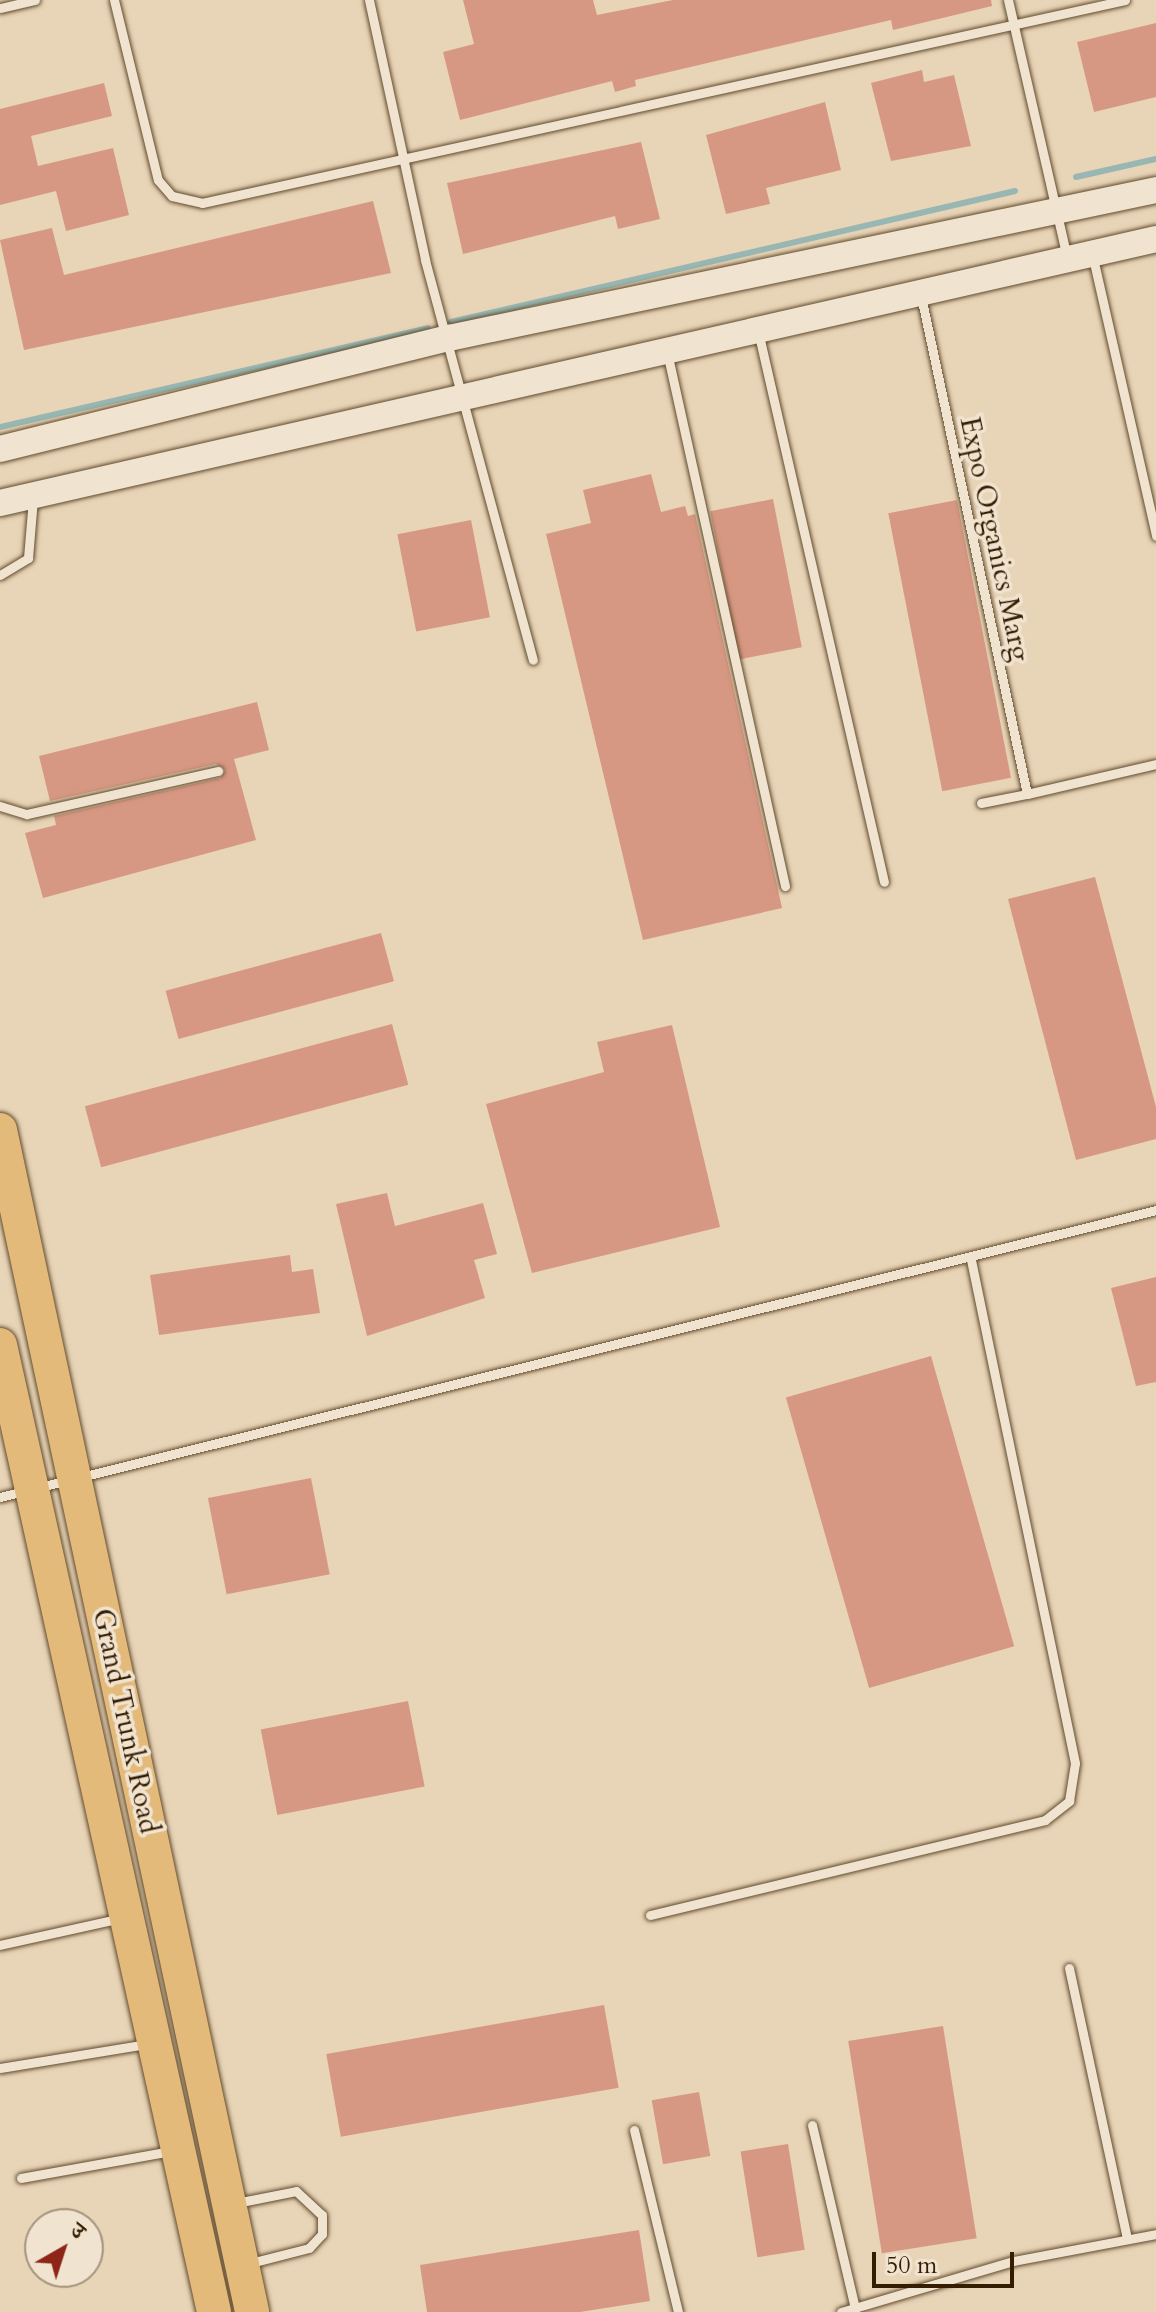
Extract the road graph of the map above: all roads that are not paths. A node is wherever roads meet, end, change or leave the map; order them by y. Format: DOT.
graph roads {
  1 [pos="35,0"];
  2 [pos="114,0"];
  3 [pos="369,0"];
  4 [pos="1008,0"];
  5 [pos="1125,0"];
  6 [pos="0,8"];
  7 [pos="1014,23"];
  8 [pos="400,157"];
  9 [pos="1156,190"];
  10 [pos="1056,213"];
  11 [pos="1156,239"];
  12 [pos="1080,257"];
  13 [pos="920,293"];
  14 [pos="758,331"];
  15 [pos="449,338"];
  16 [pos="667,352"];
  17 [pos="463,400"];
  18 [pos="0,449"];
  19 [pos="33,497"];
  20 [pos="0,503"];
  21 [pos="1156,536"];
  22 [pos="0,575"];
  23 [pos="533,660"];
  24 [pos="1156,764"];
  25 [pos="218,771"];
  26 [pos="1027,794"];
  27 [pos="981,803"];
  28 [pos="0,806"];
  29 [pos="884,882"];
  30 [pos="785,886"];
  31 [pos="0,1130"];
  32 [pos="1156,1210"];
  33 [pos="971,1260"];
  34 [pos="0,1345"];
  35 [pos="75,1480"];
  36 [pos="16,1494"];
  37 [pos="650,1915"];
  38 [pos="127,1917"];
  39 [pos="0,1945"];
  40 [pos="1069,1968"];
  41 [pos="155,2042"];
  42 [pos="0,2068"];
  43 [pos="812,2125"];
  44 [pos="634,2130"];
  45 [pos="179,2150"];
  46 [pos="21,2178"];
  47 [pos="229,2205"];
  48 [pos="1156,2234"];
  49 [pos="1127,2239"];
  50 [pos="224,2270"];
  51 [pos="855,2309"];
  52 [pos="214,2312"];
  53 [pos="252,2312"];
  54 [pos="678,2312"];
  55 [pos="841,2312"];
  1 -- 6 [label="lane"];
  2 -- 8 [label="lane"];
  3 -- 8 [label="lane"];
  4 -- 7 [label="lane"];
  5 -- 7 [label="lane"];
  7 -- 8 [label="lane"];
  7 -- 10 [label="lane"];
  8 -- 15 [label="lane"];
  9 -- 10 [label="street"];
  10 -- 12 [label="lane"];
  10 -- 15 [label="street"];
  11 -- 12 [label="street"];
  12 -- 13 [label="street"];
  12 -- 21 [label="lane"];
  13 -- 14 [label="street"];
  13 -- 26 [label="lane, Expo Organics Marg"];
  14 -- 16 [label="street"];
  14 -- 29 [label="lane"];
  15 -- 17 [label="lane"];
  15 -- 18 [label="street"];
  16 -- 17 [label="street"];
  16 -- 30 [label="lane"];
  17 -- 19 [label="street"];
  17 -- 23 [label="lane"];
  19 -- 20 [label="street"];
  19 -- 22 [label="lane"];
  24 -- 26 [label="lane"];
  25 -- 28 [label="lane"];
  26 -- 27 [label="lane"];
  31 -- 35 [label="highway, Grand Trunk Road"];
  32 -- 33 [label="lane"];
  33 -- 35 [label="lane"];
  33 -- 37 [label="lane"];
  34 -- 36 [label="highway, Grand Trunk Road"];
  35 -- 36 [label="lane"];
  35 -- 47 [label="highway, Grand Trunk Road"];
  36 -- 38 [label="highway, Grand Trunk Road"];
  38 -- 39 [label="lane"];
  38 -- 41 [label="highway, Grand Trunk Road"];
  40 -- 49 [label="lane"];
  41 -- 42 [label="lane"];
  41 -- 45 [label="highway, Grand Trunk Road"];
  43 -- 51 [label="lane"];
  44 -- 54 [label="lane"];
  45 -- 46 [label="lane"];
  45 -- 50 [label="highway, Grand Trunk Road"];
  47 -- 50 [label="highway, Grand Trunk Road"];
  47 -- 50 [label="lane"];
  48 -- 49 [label="lane"];
  49 -- 51 [label="lane"];
  50 -- 52 [label="highway, Grand Trunk Road"];
  50 -- 53 [label="highway, Grand Trunk Road"];
  51 -- 55 [label="lane"];
}
